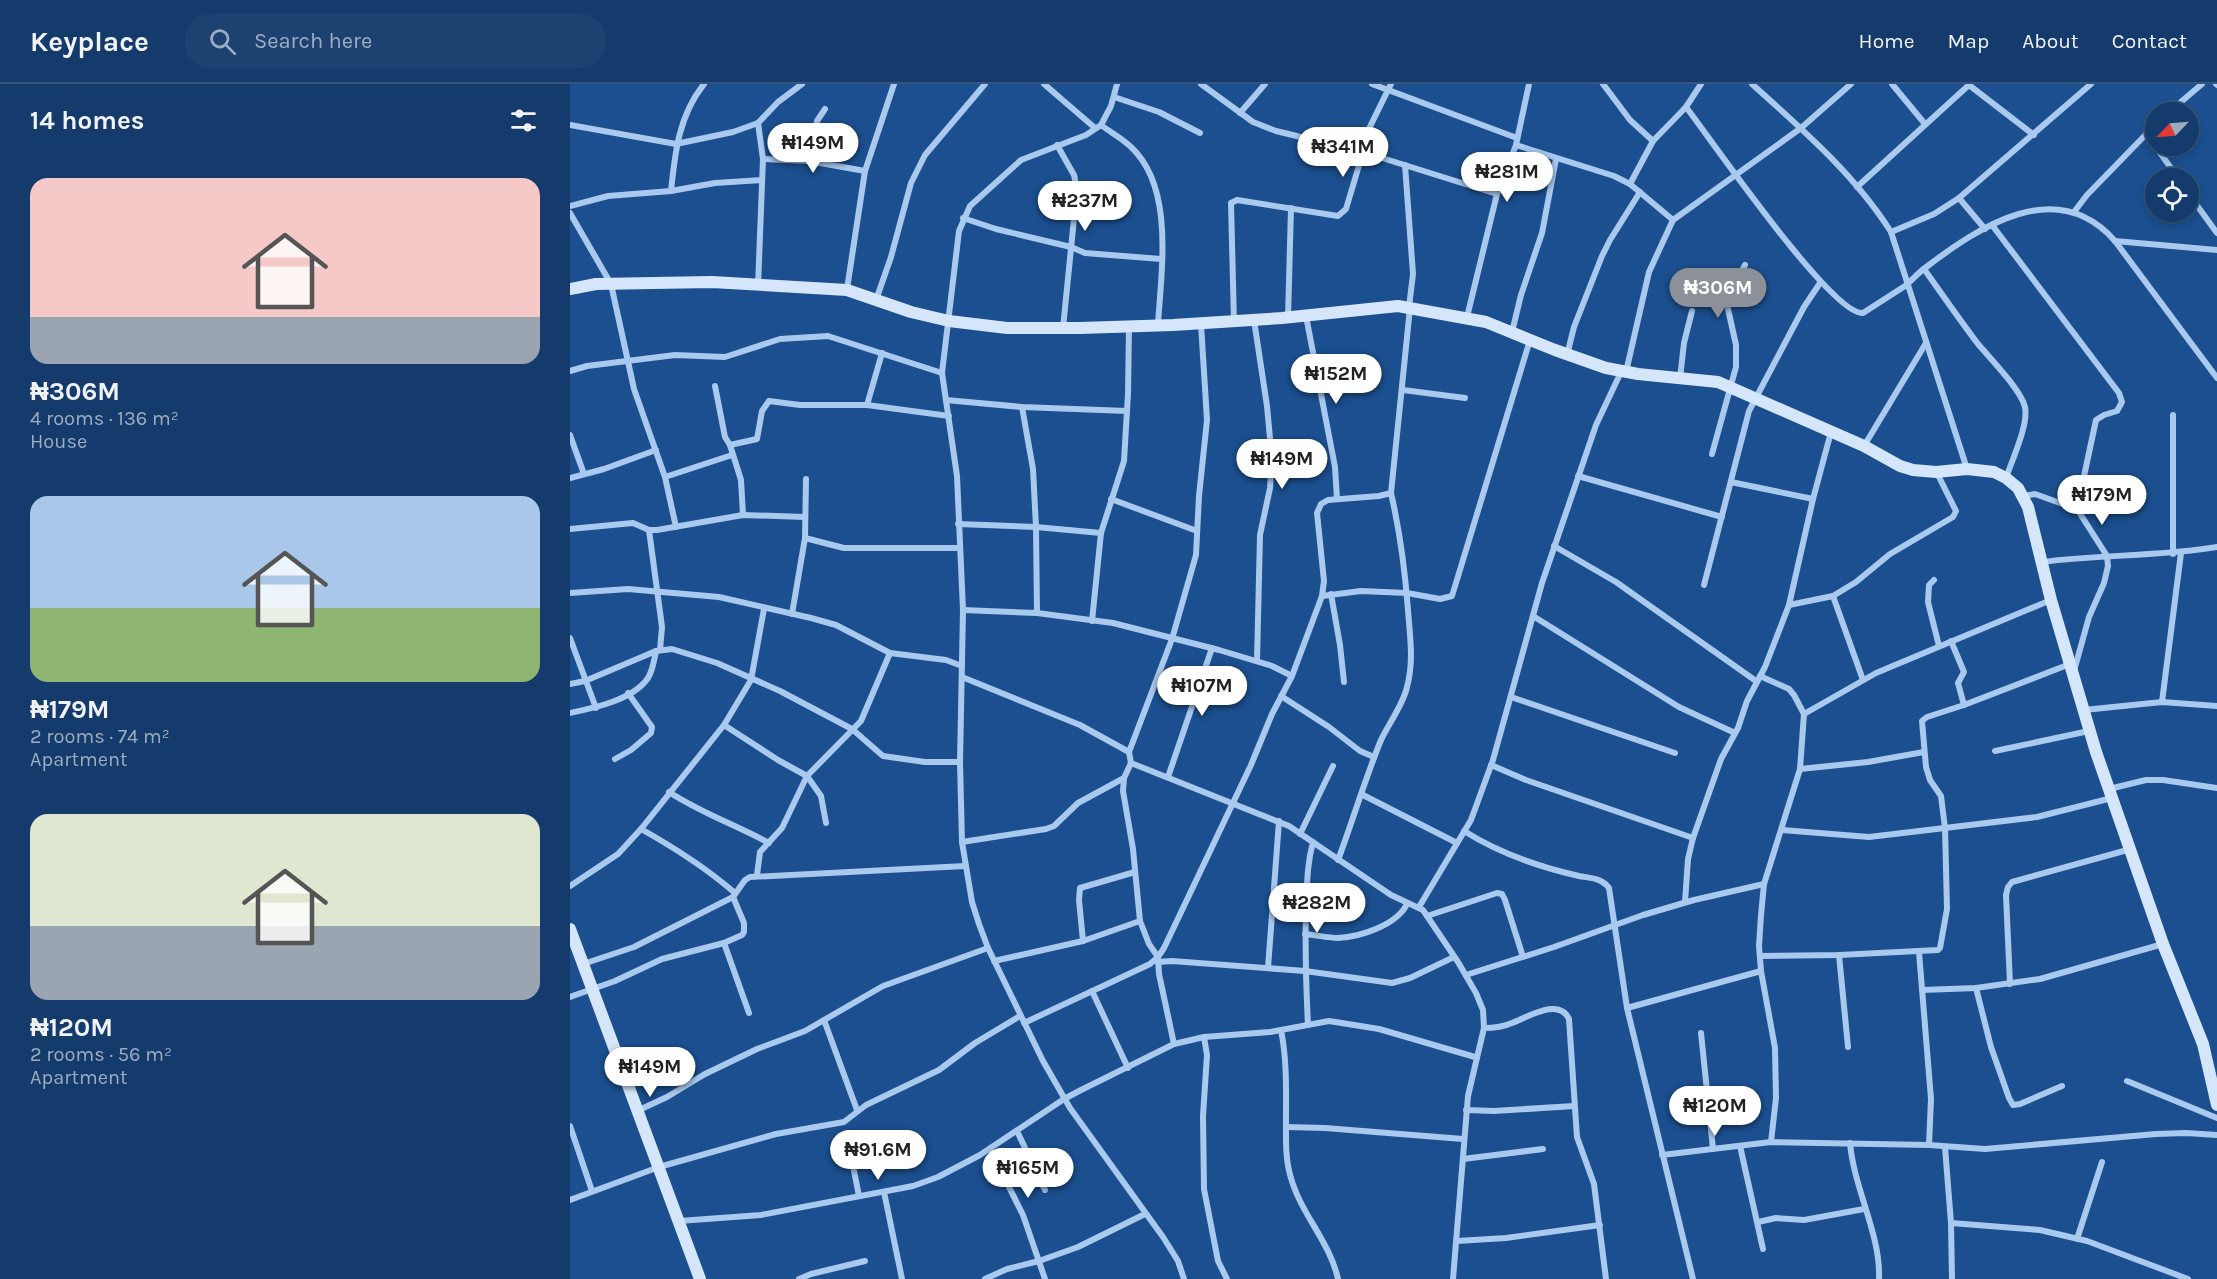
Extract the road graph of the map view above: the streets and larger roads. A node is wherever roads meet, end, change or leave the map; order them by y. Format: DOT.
graph roads {
  1 [pos="704,84"];
  2 [pos="894,84"];
  3 [pos="985,84"];
  4 [pos="1044,84"];
  5 [pos="1117,84"];
  6 [pos="1201,84"];
  7 [pos="1265,84"];
  8 [pos="1372,84"];
  9 [pos="1529,84"];
  10 [pos="1602,84"];
  11 [pos="1701,84"];
  12 [pos="1752,84"];
  13 [pos="1851,84"];
  14 [pos="1892,84"];
  15 [pos="1970,84"];
  16 [pos="2091,84"];
  17 [pos="2202,84"];
  18 [pos="798,85"];
  19 [pos="1390,87"];
  20 [pos="1114,97"];
  21 [pos="2181,102"];
  22 [pos="1686,107"];
  23 [pos="825,110"];
  24 [pos="1240,112"];
  25 [pos="758,123"];
  26 [pos="570,124"];
  27 [pos="1924,124"];
  28 [pos="1098,126"];
  29 [pos="1801,128"];
  30 [pos="1200,133"];
  31 [pos="2145,134"];
  32 [pos="2034,135"];
  33 [pos="1517,141"];
  34 [pos="1653,141"];
  35 [pos="676,144"];
  36 [pos="1057,145"];
  37 [pos="1360,151"];
  38 [pos="763,159"];
  39 [pos="1556,159"];
  40 [pos="809,161"];
  41 [pos="1404,165"];
  42 [pos="865,171"];
  43 [pos="1736,174"];
  44 [pos="762,180"];
  45 [pos="1630,184"];
  46 [pos="1857,187"];
  47 [pos="671,190"];
  48 [pos="1640,192"];
  49 [pos="1497,194"];
  50 [pos="1959,198"];
  51 [pos="570,206"];
  52 [pos="1291,208"];
  53 [pos="2199,208"];
  54 [pos="2074,212"];
  55 [pos="570,213"];
  56 [pos="963,218"];
  57 [pos="1673,220"];
  58 [pos="1992,225"];
  59 [pos="1985,229"];
  60 [pos="1891,232"];
  61 [pos="2217,233"];
  62 [pos="2115,241"];
  63 [pos="1071,248"];
  64 [pos="2217,250"];
  65 [pos="1161,259"];
  66 [pos="1745,265"];
  67 [pos="1924,269"];
  68 [pos="1820,283"];
  69 [pos="611,284"];
  70 [pos="1907,284"];
  71 [pos="758,286"];
  72 [pos="570,289"];
  73 [pos="847,290"];
  74 [pos="876,300"];
  75 [pos="1410,308"];
  76 [pos="1692,311"];
  77 [pos="1306,316"];
  78 [pos="1467,317"];
  79 [pos="1288,318"];
  80 [pos="1254,320"];
  81 [pos="949,321"];
  82 [pos="1234,321"];
  83 [pos="1201,324"];
  84 [pos="1129,326"];
  85 [pos="1158,326"];
  86 [pos="1063,328"];
  87 [pos="1512,332"];
  88 [pos="1530,340"];
  89 [pos="1926,343"];
  90 [pos="882,353"];
  91 [pos="1567,355"];
  92 [pos="629,360"];
  93 [pos="570,371"];
  94 [pos="1623,372"];
  95 [pos="942,373"];
  96 [pos="1680,378"];
  97 [pos="2217,378"];
  98 [pos="715,386"];
  99 [pos="1731,387"];
  100 [pos="1403,390"];
  101 [pos="1465,398"];
  102 [pos="1755,398"];
  103 [pos="946,400"];
  104 [pos="867,405"];
  105 [pos="1022,406"];
  106 [pos="1127,411"];
  107 [pos="2173,415"];
  108 [pos="949,416"];
  109 [pos="1831,432"];
  110 [pos="570,435"];
  111 [pos="730,445"];
  112 [pos="1864,447"];
  113 [pos="656,450"];
  114 [pos="1712,454"];
  115 [pos="732,455"];
  116 [pos="1967,469"];
  117 [pos="1936,472"];
  118 [pos="584,474"];
  119 [pos="1578,476"];
  120 [pos="665,477"];
  121 [pos="570,478"];
  122 [pos="2006,478"];
  123 [pos="806,479"];
  124 [pos="1731,482"];
  125 [pos="1391,493"];
  126 [pos="2023,496"];
  127 [pos="1111,499"];
  128 [pos="1337,499"];
  129 [pos="1813,499"];
  130 [pos="2077,509"];
  131 [pos="743,515"];
  132 [pos="805,517"];
  133 [pos="1722,517"];
  134 [pos="958,524"];
  135 [pos="676,527"];
  136 [pos="1036,527"];
  137 [pos="570,529"];
  138 [pos="649,530"];
  139 [pos="1197,531"];
  140 [pos="1101,533"];
  141 [pos="805,538"];
  142 [pos="1554,546"];
  143 [pos="2217,547"];
  144 [pos="960,548"];
  145 [pos="2181,553"];
  146 [pos="2173,554"];
  147 [pos="2107,556"];
  148 [pos="2043,562"];
  149 [pos="1934,580"];
  150 [pos="1704,585"];
  151 [pos="658,592"];
  152 [pos="570,593"];
  153 [pos="1407,593"];
  154 [pos="1331,594"];
  155 [pos="1322,596"];
  156 [pos="1833,596"];
  157 [pos="2051,600"];
  158 [pos="1789,605"];
  159 [pos="764,609"];
  160 [pos="963,610"];
  161 [pos="1037,613"];
  162 [pos="792,614"];
  163 [pos="1533,616"];
  164 [pos="1092,621"];
  165 [pos="570,638"];
  166 [pos="1172,639"];
  167 [pos="1951,641"];
  168 [pos="1939,646"];
  169 [pos="1212,648"];
  170 [pos="658,650"];
  171 [pos="890,653"];
  172 [pos="1257,661"];
  173 [pos="962,666"];
  174 [pos="2072,669"];
  175 [pos="1292,676"];
  176 [pos="962,677"];
  177 [pos="1758,679"];
  178 [pos="751,680"];
  179 [pos="1863,680"];
  180 [pos="585,681"];
  181 [pos="1344,682"];
  182 [pos="570,684"];
  183 [pos="628,693"];
  184 [pos="1281,696"];
  185 [pos="1511,697"];
  186 [pos="2162,702"];
  187 [pos="1964,705"];
  188 [pos="2217,706"];
  189 [pos="596,708"];
  190 [pos="2084,710"];
  191 [pos="570,713"];
  192 [pos="1804,714"];
  193 [pos="724,724"];
  194 [pos="852,729"];
  195 [pos="2090,731"];
  196 [pos="1735,733"];
  197 [pos="1995,751"];
  198 [pos="1129,752"];
  199 [pos="1924,752"];
  200 [pos="1675,753"];
  201 [pos="1374,757"];
  202 [pos="615,759"];
  203 [pos="960,762"];
  204 [pos="1131,763"];
  205 [pos="1491,765"];
  206 [pos="1333,766"];
  207 [pos="1800,769"];
  208 [pos="807,776"];
  209 [pos="1168,777"];
  210 [pos="1124,778"];
  211 [pos="2217,788"];
  212 [pos="669,792"];
  213 [pos="2111,793"];
  214 [pos="1363,795"];
  215 [pos="1232,802"];
  216 [pos="1279,821"];
  217 [pos="826,823"];
  218 [pos="1946,828"];
  219 [pos="641,830"];
  220 [pos="1782,830"];
  221 [pos="1464,831"];
  222 [pos="1300,834"];
  223 [pos="1693,838"];
  224 [pos="962,842"];
  225 [pos="1313,842"];
  226 [pos="769,843"];
  227 [pos="1457,843"];
  228 [pos="2131,849"];
  229 [pos="1338,860"];
  230 [pos="965,866"];
  231 [pos="1135,872"];
  232 [pos="757,875"];
  233 [pos="1764,884"];
  234 [pos="570,886"];
  235 [pos="734,895"];
  236 [pos="1685,902"];
  237 [pos="1407,904"];
  238 [pos="1419,907"];
  239 [pos="1427,916"];
  240 [pos="1140,921"];
  241 [pos="1614,925"];
  242 [pos="570,929"];
  243 [pos="1305,934"];
  244 [pos="1083,941"];
  245 [pos="724,943"];
  246 [pos="2163,944"];
  247 [pos="988,948"];
  248 [pos="1919,952"];
  249 [pos="1839,955"];
  250 [pos="1760,956"];
  251 [pos="1455,957"];
  252 [pos="1523,957"];
  253 [pos="1158,960"];
  254 [pos="994,961"];
  255 [pos="583,964"];
  256 [pos="1268,968"];
  257 [pos="1305,971"];
  258 [pos="1761,971"];
  259 [pos="1466,975"];
  260 [pos="2010,984"];
  261 [pos="1976,988"];
  262 [pos="592,989"];
  263 [pos="1922,990"];
  264 [pos="1092,991"];
  265 [pos="570,997"];
  266 [pos="1627,1008"];
  267 [pos="749,1013"];
  268 [pos="1020,1016"];
  269 [pos="824,1020"];
  270 [pos="1024,1023"];
  271 [pos="1308,1025"];
  272 [pos="1484,1028"];
  273 [pos="1281,1030"];
  274 [pos="1701,1033"];
  275 [pos="1204,1036"];
  276 [pos="1174,1044"];
  277 [pos="1848,1047"];
  278 [pos="1475,1057"];
  279 [pos="1128,1068"];
  280 [pos="2127,1081"];
  281 [pos="2062,1086"];
  282 [pos="1064,1099"];
  283 [pos="2217,1105"];
  284 [pos="1574,1106"];
  285 [pos="639,1110"];
  286 [pos="857,1110"];
  287 [pos="1466,1110"];
  288 [pos="2217,1118"];
  289 [pos="570,1126"];
  290 [pos="1286,1127"];
  291 [pos="1017,1131"];
  292 [pos="2217,1135"];
  293 [pos="1463,1139"];
  294 [pos="1771,1142"];
  295 [pos="1850,1143"];
  296 [pos="1740,1146"];
  297 [pos="1929,1146"];
  298 [pos="1945,1147"];
  299 [pos="990,1149"];
  300 [pos="1543,1149"];
  301 [pos="1713,1149"];
  302 [pos="1662,1155"];
  303 [pos="1463,1159"];
  304 [pos="852,1161"];
  305 [pos="2102,1162"];
  306 [pos="659,1167"];
  307 [pos="1045,1190"];
  308 [pos="592,1191"];
  309 [pos="884,1192"];
  310 [pos="859,1196"];
  311 [pos="570,1200"];
  312 [pos="1864,1209"];
  313 [pos="1145,1214"];
  314 [pos="679,1221"];
  315 [pos="1758,1222"];
  316 [pos="1951,1223"];
  317 [pos="1600,1225"];
  318 [pos="2077,1239"];
  319 [pos="1457,1241"];
  320 [pos="1763,1249"];
  321 [pos="865,1260"];
  322 [pos="1039,1261"];
  323 [pos="700,1279"];
  324 [pos="799,1279"];
  325 [pos="902,1279"];
  326 [pos="985,1279"];
  327 [pos="1045,1279"];
  328 [pos="1184,1279"];
  329 [pos="1227,1279"];
  330 [pos="1338,1279"];
  331 [pos="1453,1279"];
  332 [pos="1606,1279"];
  333 [pos="1694,1279"];
  334 [pos="1880,1279"];
  335 [pos="1952,1279"];
  336 [pos="2188,1279"];
  1 -- 35 [label="street"];
  2 -- 42 [label="street"];
  3 -- 74 [label="street"];
  4 -- 28 [label="street"];
  5 -- 20 [label="street"];
  6 -- 24 [label="street"];
  7 -- 24 [label="street"];
  8 -- 19 [label="street"];
  9 -- 33 [label="street"];
  10 -- 34 [label="street"];
  11 -- 22 [label="street"];
  12 -- 29 [label="street"];
  13 -- 29 [label="street"];
  14 -- 27 [label="street"];
  15 -- 27 [label="street"];
  15 -- 32 [label="street"];
  16 -- 32 [label="street"];
  17 -- 21 [label="street"];
  18 -- 25 [label="street"];
  19 -- 33 [label="street"];
  19 -- 37 [label="street"];
  20 -- 28 [label="street"];
  20 -- 30 [label="street"];
  22 -- 34 [label="street"];
  22 -- 43 [label="street"];
  23 -- 40 [label="street"];
  24 -- 37 [label="street"];
  25 -- 35 [label="street"];
  25 -- 38 [label="street"];
  26 -- 35 [label="street"];
  27 -- 46 [label="street"];
  28 -- 36 [label="street"];
  28 -- 65 [label="street"];
  29 -- 43 [label="street"];
  29 -- 46 [label="street"];
  31 -- 54 [label="street"];
  32 -- 50 [label="street"];
  33 -- 39 [label="street"];
  33 -- 49 [label="street"];
  34 -- 45 [label="street"];
  35 -- 47 [label="street"];
  36 -- 56 [label="street"];
  36 -- 63 [label="street"];
  37 -- 41 [label="street"];
  37 -- 52 [label="street"];
  38 -- 40 [label="street"];
  38 -- 44 [label="street"];
  39 -- 45 [label="street"];
  39 -- 87 [label="street"];
  40 -- 42 [label="street"];
  41 -- 49 [label="street"];
  41 -- 75 [label="street"];
  42 -- 73 [label="street"];
  43 -- 57 [label="street"];
  43 -- 68 [label="street"];
  44 -- 47 [label="street"];
  44 -- 71 [label="street"];
  45 -- 48 [label="street"];
  46 -- 60 [label="street"];
  47 -- 51 [label="street"];
  48 -- 57 [label="street"];
  48 -- 91 [label="street"];
  49 -- 78 [label="street"];
  50 -- 59 [label="street"];
  50 -- 60 [label="street"];
  52 -- 79 [label="street"];
  52 -- 82 [label="street"];
  53 -- 61 [label="street"];
  54 -- 58 [label="street"];
  54 -- 62 [label="street"];
  55 -- 69 [label="street"];
  56 -- 63 [label="street"];
  56 -- 81 [label="street"];
  57 -- 94 [label="street"];
  58 -- 59 [label="street"];
  58 -- 130 [label="street"];
  59 -- 67 [label="street"];
  60 -- 70 [label="street"];
  62 -- 64 [label="street"];
  62 -- 97 [label="street"];
  63 -- 65 [label="street"];
  63 -- 86 [label="street"];
  65 -- 85 [label="street"];
  66 -- 99 [label="street"];
  67 -- 70 [label="street"];
  67 -- 122 [label="street"];
  68 -- 70 [label="street"];
  68 -- 102 [label="street"];
  69 -- 71 [label="street"];
  69 -- 72 [label="street"];
  69 -- 92 [label="street"];
  70 -- 89 [label="street"];
  71 -- 73 [label="street"];
  73 -- 74 [label="street"];
  74 -- 81 [label="street"];
  75 -- 77 [label="street"];
  75 -- 78 [label="street"];
  75 -- 100 [label="street"];
  76 -- 96 [label="street"];
  77 -- 79 [label="street"];
  77 -- 128 [label="street"];
  78 -- 87 [label="street"];
  79 -- 80 [label="street"];
  80 -- 82 [label="street"];
  80 -- 172 [label="street"];
  81 -- 86 [label="street"];
  81 -- 95 [label="street"];
  82 -- 83 [label="street"];
  83 -- 85 [label="street"];
  83 -- 139 [label="street"];
  84 -- 85 [label="street"];
  84 -- 86 [label="street"];
  84 -- 106 [label="street"];
  87 -- 88 [label="street"];
  88 -- 91 [label="street"];
  88 -- 153 [label="street"];
  89 -- 112 [label="street"];
  89 -- 116 [label="street"];
  90 -- 92 [label="street"];
  90 -- 95 [label="street"];
  90 -- 104 [label="street"];
  91 -- 94 [label="street"];
  92 -- 93 [label="street"];
  92 -- 113 [label="street"];
  94 -- 96 [label="street"];
  94 -- 119 [label="street"];
  95 -- 103 [label="street"];
  96 -- 99 [label="street"];
  98 -- 111 [label="street"];
  99 -- 102 [label="street"];
  99 -- 114 [label="street"];
  100 -- 101 [label="street"];
  100 -- 125 [label="street"];
  102 -- 109 [label="street"];
  102 -- 124 [label="street"];
  103 -- 105 [label="street"];
  103 -- 108 [label="street"];
  104 -- 108 [label="street"];
  104 -- 111 [label="street"];
  105 -- 106 [label="street"];
  105 -- 136 [label="street"];
  106 -- 127 [label="street"];
  107 -- 146 [label="street"];
  108 -- 134 [label="street"];
  109 -- 112 [label="street"];
  109 -- 129 [label="street"];
  110 -- 118 [label="street"];
  111 -- 115 [label="street"];
  112 -- 117 [label="street"];
  113 -- 118 [label="street"];
  113 -- 120 [label="street"];
  115 -- 120 [label="street"];
  115 -- 131 [label="street"];
  116 -- 117 [label="street"];
  116 -- 122 [label="street"];
  117 -- 156 [label="street"];
  118 -- 121 [label="street"];
  119 -- 133 [label="street"];
  119 -- 142 [label="street"];
  120 -- 135 [label="street"];
  122 -- 126 [label="street"];
  123 -- 132 [label="street"];
  124 -- 129 [label="street"];
  124 -- 133 [label="street"];
  125 -- 128 [label="street"];
  125 -- 153 [label="street"];
  126 -- 130 [label="street"];
  126 -- 148 [label="street"];
  127 -- 139 [label="street"];
  127 -- 140 [label="street"];
  128 -- 155 [label="street"];
  129 -- 158 [label="street"];
  130 -- 147 [label="street"];
  131 -- 132 [label="street"];
  131 -- 135 [label="street"];
  132 -- 141 [label="street"];
  133 -- 150 [label="street"];
  134 -- 136 [label="street"];
  134 -- 144 [label="street"];
  135 -- 138 [label="street"];
  136 -- 140 [label="street"];
  136 -- 161 [label="street"];
  137 -- 138 [label="street"];
  138 -- 151 [label="street"];
  139 -- 166 [label="street"];
  140 -- 164 [label="street"];
  141 -- 144 [label="street"];
  141 -- 162 [label="street"];
  142 -- 163 [label="street"];
  142 -- 177 [label="street"];
  143 -- 145 [label="street"];
  144 -- 160 [label="street"];
  145 -- 146 [label="street"];
  145 -- 186 [label="street"];
  146 -- 147 [label="street"];
  147 -- 148 [label="street"];
  147 -- 174 [label="street"];
  148 -- 157 [label="street"];
  149 -- 168 [label="street"];
  151 -- 152 [label="street"];
  151 -- 159 [label="street"];
  151 -- 170 [label="street"];
  153 -- 154 [label="street"];
  153 -- 201 [label="street"];
  154 -- 155 [label="street"];
  154 -- 181 [label="street"];
  155 -- 175 [label="street"];
  156 -- 158 [label="street"];
  156 -- 179 [label="street"];
  157 -- 167 [label="street"];
  157 -- 174 [label="street"];
  158 -- 177 [label="street"];
  159 -- 162 [label="street"];
  159 -- 178 [label="street"];
  160 -- 161 [label="street"];
  160 -- 173 [label="street"];
  161 -- 164 [label="street"];
  162 -- 171 [label="street"];
  163 -- 185 [label="street"];
  163 -- 196 [label="street"];
  164 -- 166 [label="street"];
  165 -- 180 [label="street"];
  166 -- 169 [label="street"];
  166 -- 198 [label="street"];
  167 -- 168 [label="street"];
  167 -- 187 [label="street"];
  168 -- 179 [label="street"];
  169 -- 172 [label="street"];
  169 -- 209 [label="street"];
  170 -- 178 [label="street"];
  170 -- 180 [label="street"];
  170 -- 183 [label="street"];
  171 -- 173 [label="street"];
  171 -- 194 [label="street"];
  172 -- 175 [label="street"];
  173 -- 176 [label="street"];
  174 -- 187 [label="street"];
  174 -- 190 [label="street"];
  175 -- 184 [label="street"];
  176 -- 198 [label="street"];
  176 -- 203 [label="street"];
  177 -- 192 [label="street"];
  177 -- 196 [label="street"];
  178 -- 193 [label="street"];
  178 -- 194 [label="street"];
  179 -- 192 [label="street"];
  180 -- 182 [label="street"];
  180 -- 189 [label="street"];
  183 -- 189 [label="street"];
  183 -- 202 [label="street"];
  184 -- 201 [label="street"];
  184 -- 215 [label="street"];
  185 -- 200 [label="street"];
  185 -- 205 [label="street"];
  186 -- 188 [label="street"];
  186 -- 190 [label="street"];
  187 -- 199 [label="street"];
  189 -- 191 [label="street"];
  190 -- 195 [label="street"];
  192 -- 207 [label="street"];
  193 -- 208 [label="street"];
  193 -- 212 [label="street"];
  194 -- 203 [label="street"];
  194 -- 208 [label="street"];
  195 -- 197 [label="street"];
  195 -- 213 [label="street"];
  196 -- 223 [label="street"];
  198 -- 204 [label="street"];
  199 -- 207 [label="street"];
  199 -- 218 [label="street"];
  201 -- 214 [label="street"];
  203 -- 224 [label="street"];
  204 -- 209 [label="street"];
  204 -- 210 [label="street"];
  205 -- 221 [label="street"];
  205 -- 223 [label="street"];
  206 -- 222 [label="street"];
  207 -- 220 [label="street"];
  208 -- 217 [label="street"];
  208 -- 226 [label="street"];
  209 -- 215 [label="street"];
  210 -- 224 [label="street"];
  210 -- 231 [label="street"];
  211 -- 213 [label="street"];
  212 -- 219 [label="street"];
  212 -- 226 [label="street"];
  213 -- 218 [label="street"];
  213 -- 228 [label="street"];
  214 -- 227 [label="street"];
  214 -- 229 [label="street"];
  215 -- 216 [label="street"];
  215 -- 253 [label="street"];
  216 -- 222 [label="street"];
  216 -- 256 [label="street"];
  218 -- 220 [label="street"];
  218 -- 248 [label="street"];
  219 -- 234 [label="street"];
  219 -- 235 [label="street"];
  220 -- 233 [label="street"];
  221 -- 227 [label="street"];
  221 -- 241 [label="street"];
  222 -- 225 [label="street"];
  223 -- 236 [label="street"];
  224 -- 230 [label="street"];
  225 -- 229 [label="street"];
  225 -- 243 [label="street"];
  226 -- 232 [label="street"];
  227 -- 238 [label="street"];
  228 -- 246 [label="street"];
  228 -- 260 [label="street"];
  229 -- 237 [label="street"];
  230 -- 232 [label="street"];
  230 -- 247 [label="street"];
  231 -- 240 [label="street"];
  231 -- 244 [label="street"];
  232 -- 235 [label="street"];
  233 -- 236 [label="street"];
  233 -- 250 [label="street"];
  235 -- 245 [label="street"];
  235 -- 255 [label="street"];
  236 -- 241 [label="street"];
  237 -- 238 [label="street"];
  237 -- 243 [label="street"];
  238 -- 239 [label="street"];
  239 -- 251 [label="street"];
  239 -- 252 [label="street"];
  240 -- 244 [label="street"];
  240 -- 253 [label="street"];
  241 -- 252 [label="street"];
  241 -- 266 [label="street"];
  242 -- 255 [label="street"];
  243 -- 257 [label="street"];
  244 -- 254 [label="street"];
  245 -- 262 [label="street"];
  245 -- 267 [label="street"];
  246 -- 260 [label="street"];
  246 -- 283 [label="street"];
  247 -- 254 [label="street"];
  247 -- 269 [label="street"];
  248 -- 249 [label="street"];
  248 -- 263 [label="street"];
  249 -- 250 [label="street"];
  249 -- 277 [label="street"];
  250 -- 258 [label="street"];
  251 -- 257 [label="street"];
  251 -- 259 [label="street"];
  252 -- 259 [label="street"];
  253 -- 256 [label="street"];
  253 -- 264 [label="street"];
  253 -- 276 [label="street"];
  254 -- 268 [label="street"];
  255 -- 262 [label="street"];
  256 -- 257 [label="street"];
  257 -- 271 [label="street"];
  258 -- 266 [label="street"];
  258 -- 294 [label="street"];
  259 -- 272 [label="street"];
  260 -- 261 [label="street"];
  261 -- 263 [label="street"];
  261 -- 281 [label="street"];
  262 -- 265 [label="street"];
  262 -- 285 [label="street"];
  263 -- 297 [label="street"];
  264 -- 270 [label="street"];
  264 -- 279 [label="street"];
  266 -- 302 [label="street"];
  268 -- 270 [label="street"];
  268 -- 286 [label="street"];
  269 -- 285 [label="street"];
  269 -- 286 [label="street"];
  270 -- 282 [label="street"];
  271 -- 273 [label="street"];
  271 -- 278 [label="street"];
  272 -- 278 [label="street"];
  272 -- 284 [label="street"];
  273 -- 275 [label="street"];
  273 -- 290 [label="street"];
  274 -- 301 [label="street"];
  275 -- 276 [label="street"];
  275 -- 329 [label="street"];
  276 -- 279 [label="street"];
  278 -- 287 [label="street"];
  279 -- 282 [label="street"];
  280 -- 288 [label="street"];
  282 -- 291 [label="street"];
  282 -- 313 [label="street"];
  284 -- 287 [label="street"];
  284 -- 317 [label="street"];
  285 -- 306 [label="street"];
  286 -- 306 [label="street"];
  287 -- 293 [label="street"];
  289 -- 308 [label="street"];
  290 -- 293 [label="street"];
  290 -- 330 [label="street"];
  291 -- 299 [label="street"];
  291 -- 307 [label="street"];
  292 -- 298 [label="street"];
  293 -- 303 [label="street"];
  294 -- 295 [label="street"];
  294 -- 296 [label="street"];
  295 -- 297 [label="street"];
  295 -- 312 [label="street"];
  296 -- 301 [label="street"];
  296 -- 315 [label="street"];
  297 -- 298 [label="street"];
  298 -- 316 [label="street"];
  299 -- 309 [label="street"];
  299 -- 322 [label="street"];
  300 -- 303 [label="street"];
  301 -- 302 [label="street"];
  302 -- 333 [label="street"];
  303 -- 319 [label="street"];
  304 -- 310 [label="street"];
  305 -- 318 [label="street"];
  306 -- 308 [label="street"];
  306 -- 314 [label="street"];
  308 -- 311 [label="street"];
  309 -- 310 [label="street"];
  309 -- 325 [label="street"];
  310 -- 314 [label="street"];
  312 -- 315 [label="street"];
  312 -- 334 [label="street"];
  313 -- 322 [label="street"];
  313 -- 328 [label="street"];
  314 -- 323 [label="street"];
  315 -- 320 [label="street"];
  316 -- 318 [label="street"];
  316 -- 335 [label="street"];
  317 -- 319 [label="street"];
  317 -- 332 [label="street"];
  318 -- 336 [label="street"];
  319 -- 331 [label="street"];
  321 -- 324 [label="street"];
  322 -- 326 [label="street"];
  322 -- 327 [label="street"];
}
